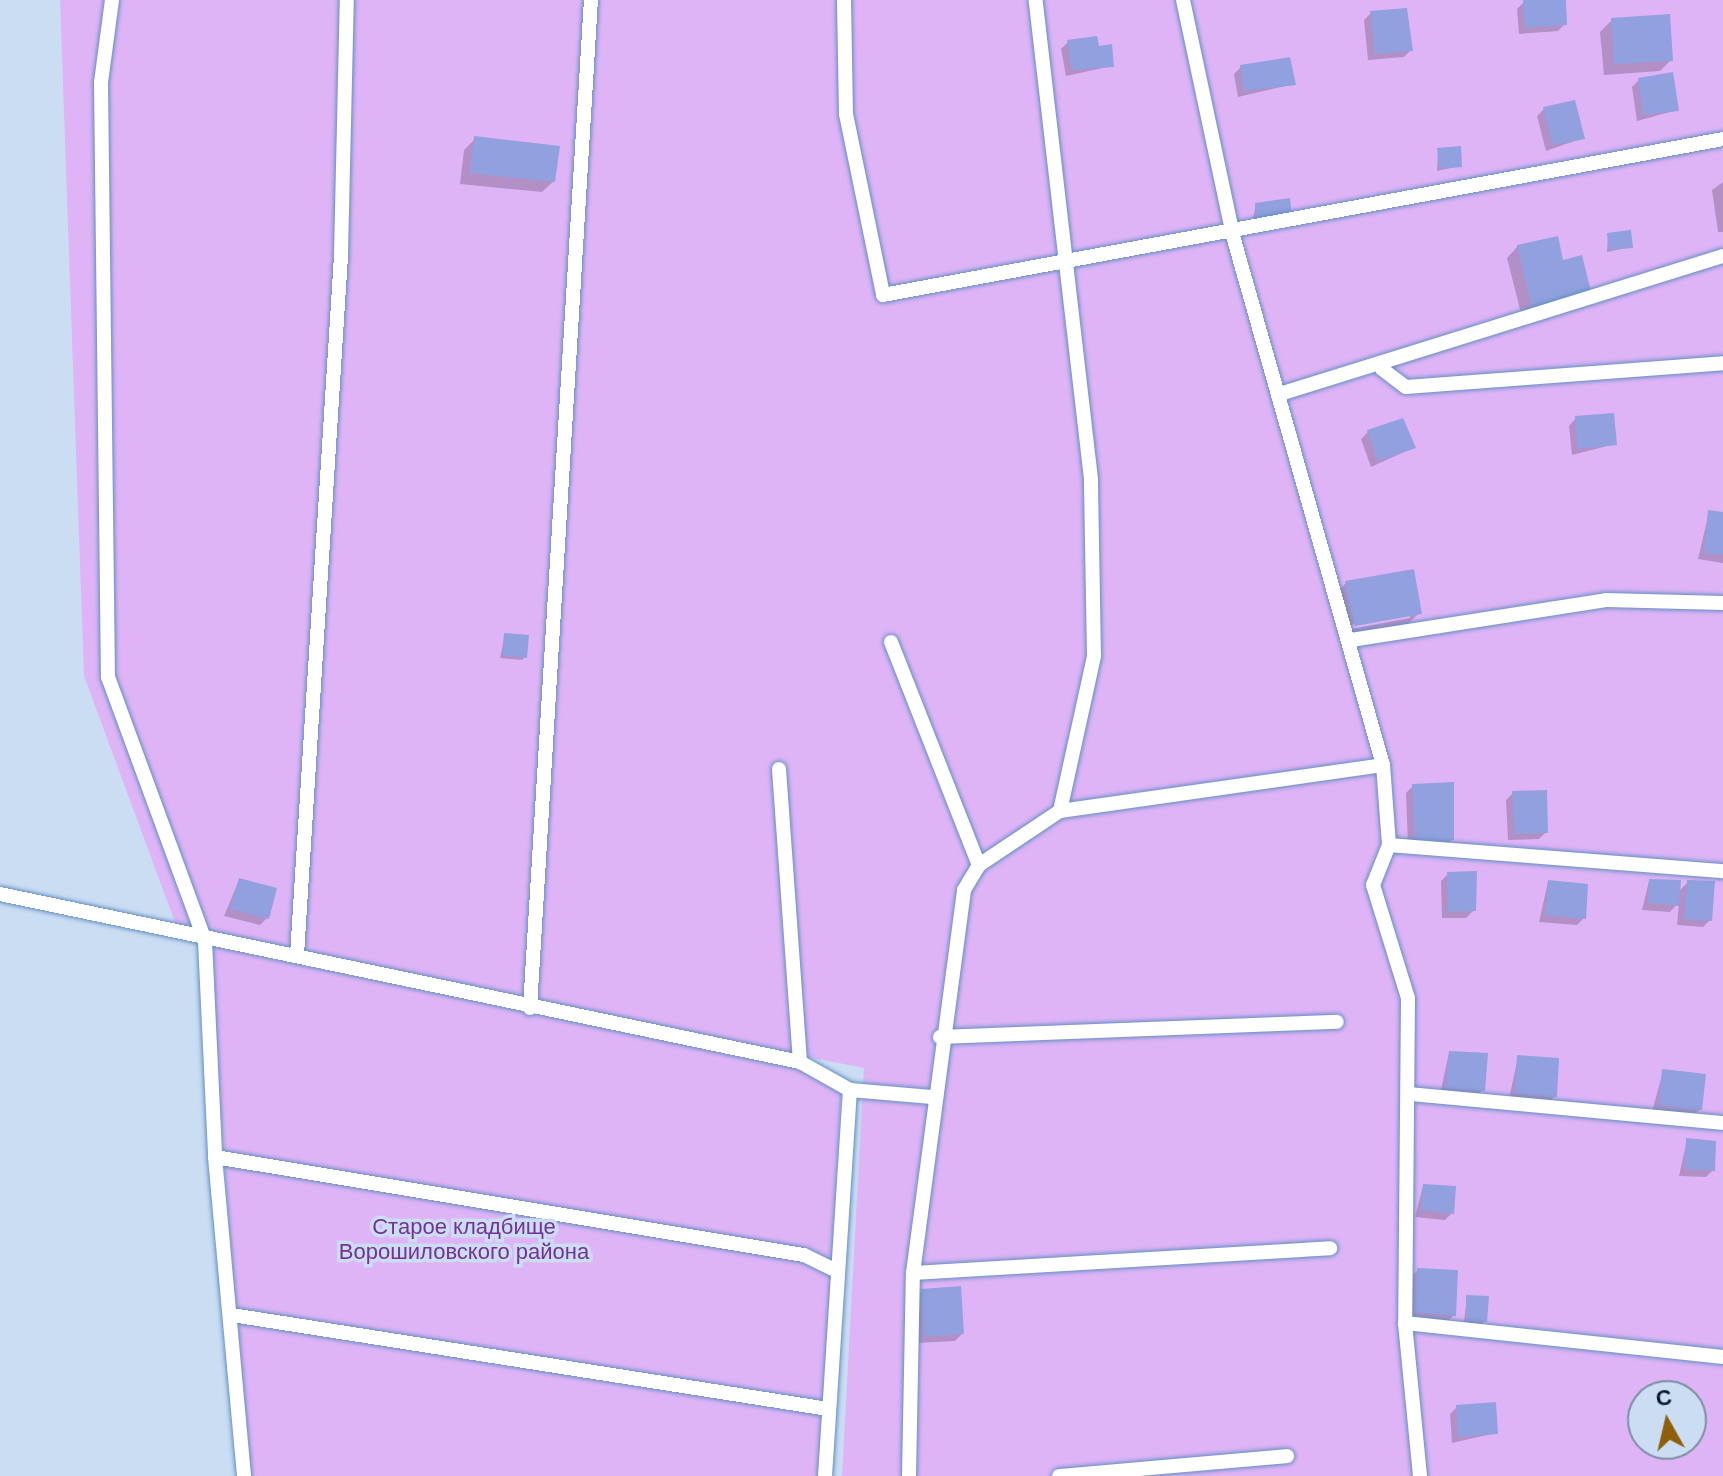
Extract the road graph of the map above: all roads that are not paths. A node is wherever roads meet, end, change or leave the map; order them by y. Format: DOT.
graph roads {
  1 [pos="112,0"];
  2 [pos="347,0"];
  3 [pos="591,0"];
  4 [pos="844,0"];
  5 [pos="1036,0"];
  6 [pos="1183,0"];
  7 [pos="1723,139"];
  8 [pos="1233,236"];
  9 [pos="1723,256"];
  10 [pos="1068,263"];
  11 [pos="1723,363"];
  12 [pos="1382,369"];
  13 [pos="1283,393"];
  14 [pos="1723,603"];
  15 [pos="1351,640"];
  16 [pos="891,642"];
  17 [pos="1383,765"];
  18 [pos="779,769"];
  19 [pos="1060,811"];
  20 [pos="1389,845"];
  21 [pos="979,865"];
  22 [pos="1723,871"];
  23 [pos="0,894"];
  24 [pos="205,941"];
  25 [pos="297,955"];
  26 [pos="530,1008"];
  27 [pos="1337,1022"];
  28 [pos="940,1037"];
  29 [pos="800,1062"];
  30 [pos="850,1090"];
  31 [pos="1410,1094"];
  32 [pos="932,1097"];
  33 [pos="1723,1123"];
  34 [pos="215,1157"];
  35 [pos="1330,1248"];
  36 [pos="833,1269"];
  37 [pos="913,1273"];
  38 [pos="232,1315"];
  39 [pos="1405,1323"];
  40 [pos="1723,1357"];
  41 [pos="828,1409"];
  42 [pos="1287,1456"];
  43 [pos="244,1476"];
  44 [pos="825,1476"];
  45 [pos="909,1476"];
  46 [pos="1059,1476"];
  47 [pos="1420,1476"];
  1 -- 24 [label="lane"];
  2 -- 25 [label="lane"];
  3 -- 26 [label="lane"];
  4 -- 10 [label="lane"];
  5 -- 10 [label="lane"];
  6 -- 8 [label="lane"];
  7 -- 8 [label="lane"];
  8 -- 10 [label="lane"];
  8 -- 13 [label="lane"];
  9 -- 12 [label="lane"];
  10 -- 19 [label="lane"];
  11 -- 12 [label="lane"];
  12 -- 13 [label="lane"];
  13 -- 15 [label="lane"];
  14 -- 15 [label="lane"];
  15 -- 17 [label="lane"];
  16 -- 21 [label="lane"];
  17 -- 19 [label="lane"];
  17 -- 20 [label="lane"];
  18 -- 29 [label="lane"];
  19 -- 21 [label="lane"];
  20 -- 22 [label="lane"];
  20 -- 31 [label="lane"];
  21 -- 28 [label="lane"];
  23 -- 24 [label="lane"];
  24 -- 25 [label="lane"];
  24 -- 34 [label="lane"];
  25 -- 26 [label="lane"];
  26 -- 29 [label="lane"];
  27 -- 28 [label="lane"];
  28 -- 32 [label="lane"];
  29 -- 30 [label="lane"];
  30 -- 32 [label="lane"];
  30 -- 36 [label="lane"];
  31 -- 33 [label="lane"];
  31 -- 39 [label="lane"];
  32 -- 37 [label="lane"];
  34 -- 36 [label="lane"];
  34 -- 38 [label="lane"];
  35 -- 37 [label="lane"];
  36 -- 41 [label="lane"];
  37 -- 45 [label="lane"];
  38 -- 41 [label="lane"];
  38 -- 43 [label="lane"];
  39 -- 40 [label="lane"];
  39 -- 47 [label="lane"];
  41 -- 44 [label="lane"];
  42 -- 46 [label="lane"];
}
